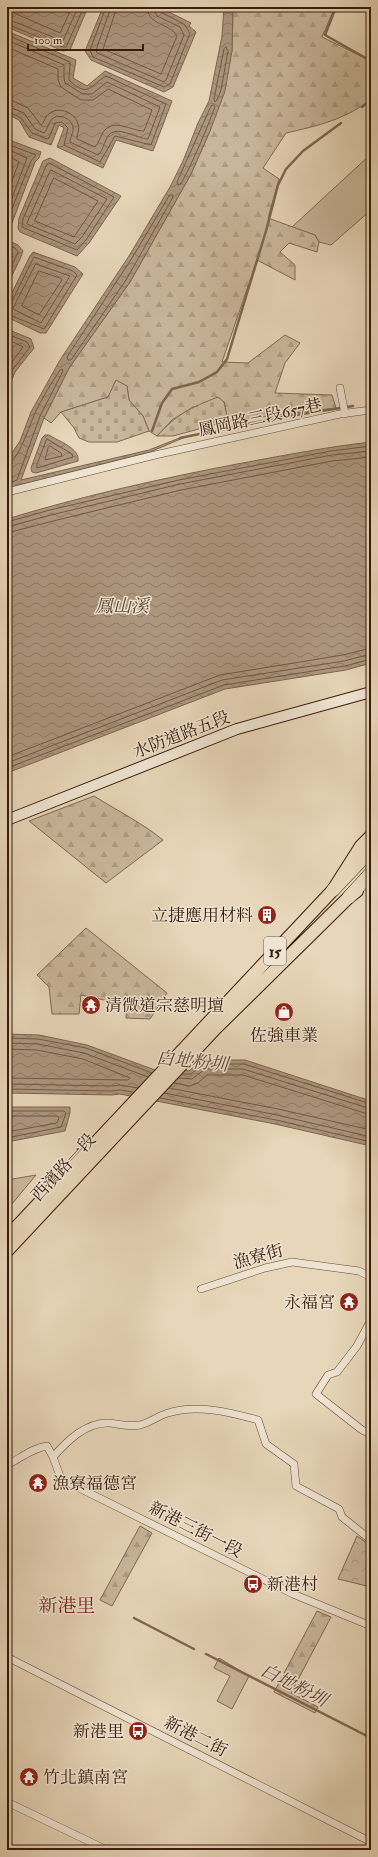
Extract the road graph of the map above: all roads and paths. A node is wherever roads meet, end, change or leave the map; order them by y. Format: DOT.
graph roads {
  1 [pos="340,388"];
  2 [pos="371,410"];
  3 [pos="345,414"];
  4 [pos="7,492"];
  5 [pos="371,692"];
  6 [pos="7,820"];
  7 [pos="371,836"];
  8 [pos="371,850"];
  9 [pos="371,873"];
  10 [pos="371,880"];
  11 [pos="333,890"];
  12 [pos="349,897"];
  13 [pos="177,1064"];
  14 [pos="7,1237"];
  15 [pos="7,1251"];
  16 [pos="371,1277"];
  17 [pos="201,1289"];
  18 [pos="371,1320"];
  19 [pos="371,1434"];
  20 [pos="53,1457"];
  21 [pos="7,1465"];
  22 [pos="371,1540"];
  23 [pos="371,1626"];
  24 [pos="7,1657"];
  25 [pos="7,1802"];
  26 [pos="371,1842"];
  27 [pos="107,1850"];
  1 -- 3 [label="street"];
  2 -- 3 [label="street, 鳳岡路三段657巷"];
  3 -- 4 [label="street, 鳳岡路三段657巷"];
  5 -- 6 [label="street, 水防道路五段"];
  7 -- 11 [label="main road, 15"];
  8 -- 11 [label="highway"];
  9 -- 12 [label="highway"];
  10 -- 12 [label="main road, 15"];
  11 -- 13 [label="main road, 15"];
  12 -- 13 [label="main road, 15"];
  13 -- 14 [label="main road, 西濱路一段 / 15"];
  13 -- 15 [label="main road, 西濱路一段 / 15"];
  16 -- 17 [label="street, 漁寮街"];
  18 -- 19 [label="street"];
  20 -- 21 [label="street"];
  20 -- 22 [label="street"];
  20 -- 23 [label="street, 新港三街一段"];
  24 -- 26 [label="street, 新港二街"];
  25 -- 27 [label="street"];
}
